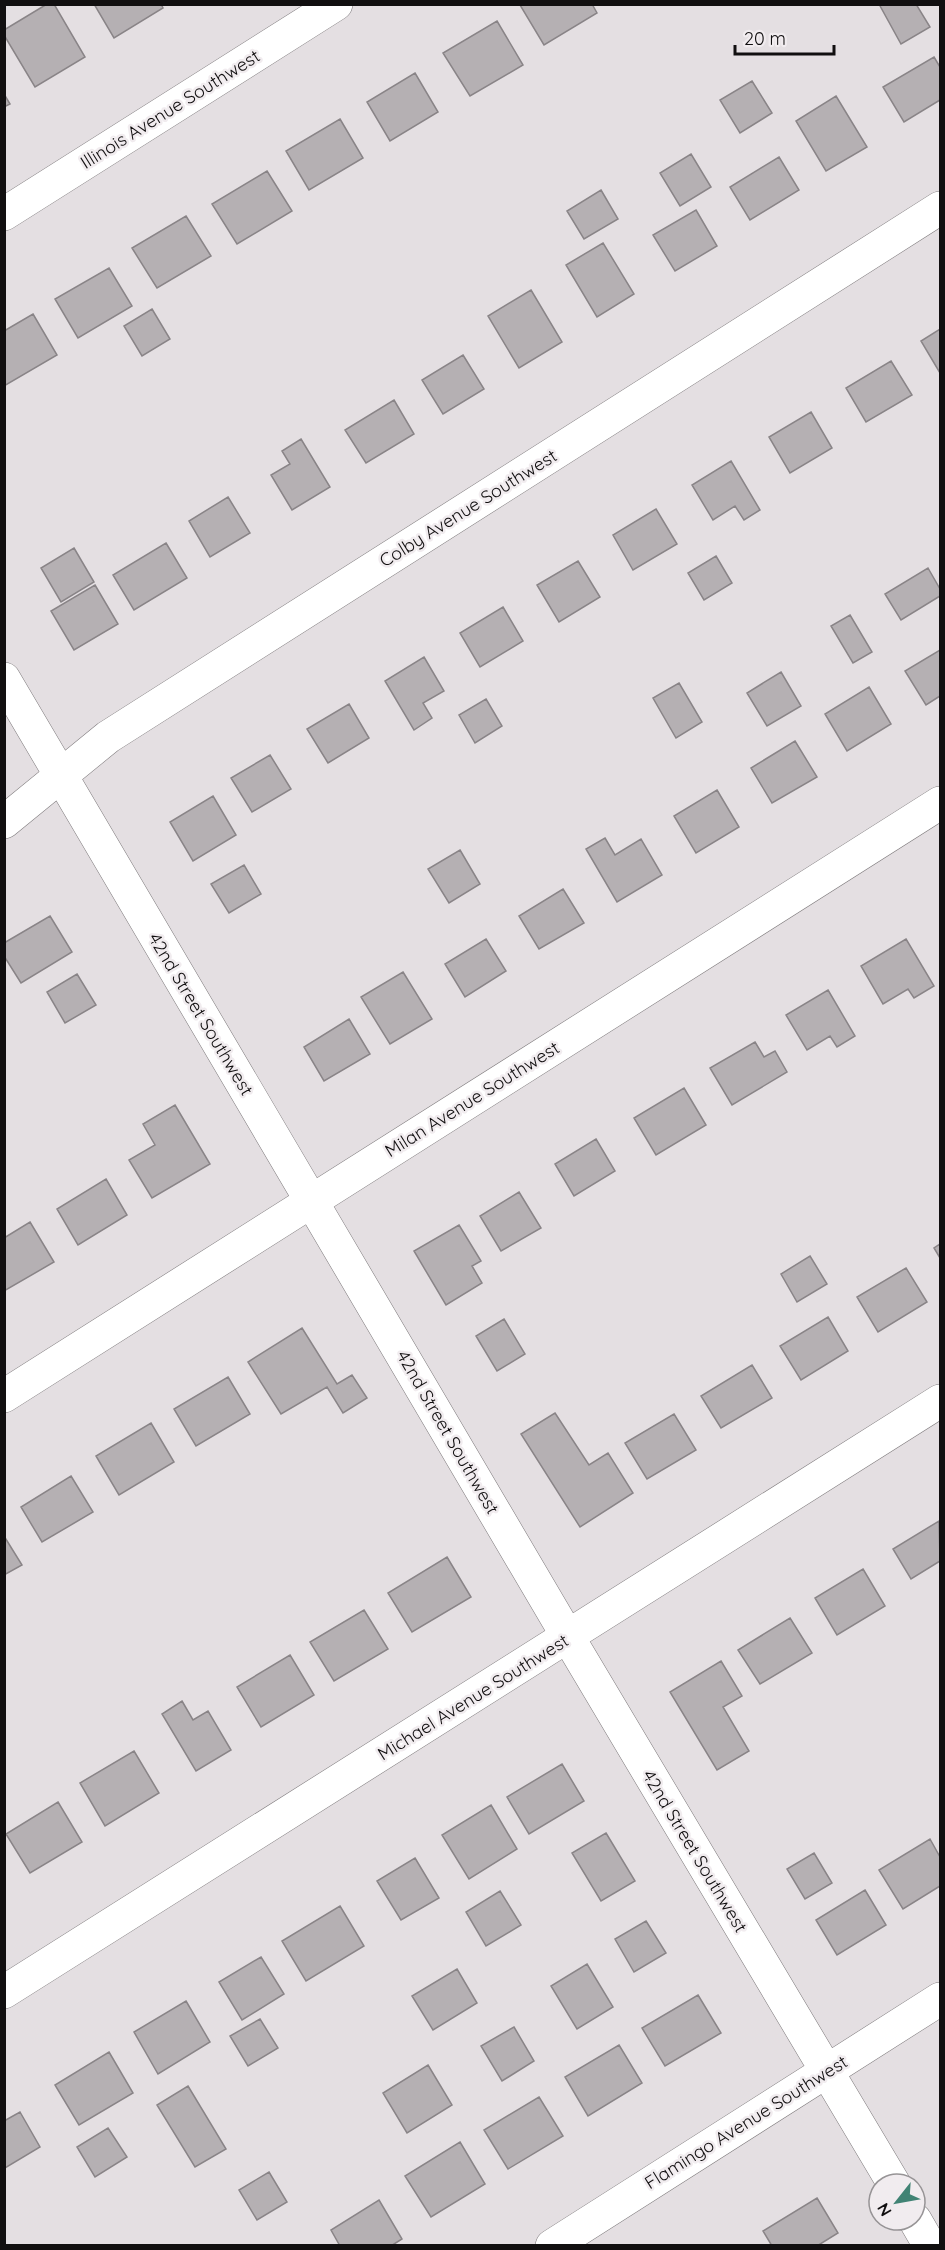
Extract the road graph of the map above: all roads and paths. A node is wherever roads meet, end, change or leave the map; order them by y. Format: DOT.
graph roads {
  1 [pos="336,4"];
  2 [pos="940,208"];
  3 [pos="4,214"];
  4 [pos="4,679"];
  5 [pos="60,776"];
  6 [pos="940,802"];
  7 [pos="4,822"];
  8 [pos="312,1201"];
  9 [pos="4,1396"];
  10 [pos="940,1401"];
  11 [pos="567,1637"];
  12 [pos="4,1992"];
  13 [pos="940,1999"];
  14 [pos="827,2070"];
  15 [pos="887,2172"];
  16 [pos="922,2232"];
  17 [pos="552,2246"];
  18 [pos="930,2246"];
  1 -- 3 [label="street, Illinois Avenue Southwest"];
  2 -- 5 [label="street, Colby Avenue Southwest"];
  4 -- 5 [label="street, 42nd Street Southwest"];
  5 -- 7 [label="street, Colby Avenue Southwest"];
  5 -- 8 [label="street, 42nd Street Southwest"];
  6 -- 8 [label="street, Milan Avenue Southwest"];
  8 -- 9 [label="street, Milan Avenue Southwest"];
  8 -- 11 [label="street, 42nd Street Southwest"];
  10 -- 11 [label="street, Michael Avenue Southwest"];
  11 -- 12 [label="street, Michael Avenue Southwest"];
  11 -- 14 [label="street, 42nd Street Southwest"];
  13 -- 14 [label="street, Flamingo Avenue Southwest"];
  14 -- 15 [label="street, 42nd Street Southwest"];
  14 -- 17 [label="street, Flamingo Avenue Southwest"];
  16 -- 18 [label="street"];
}
